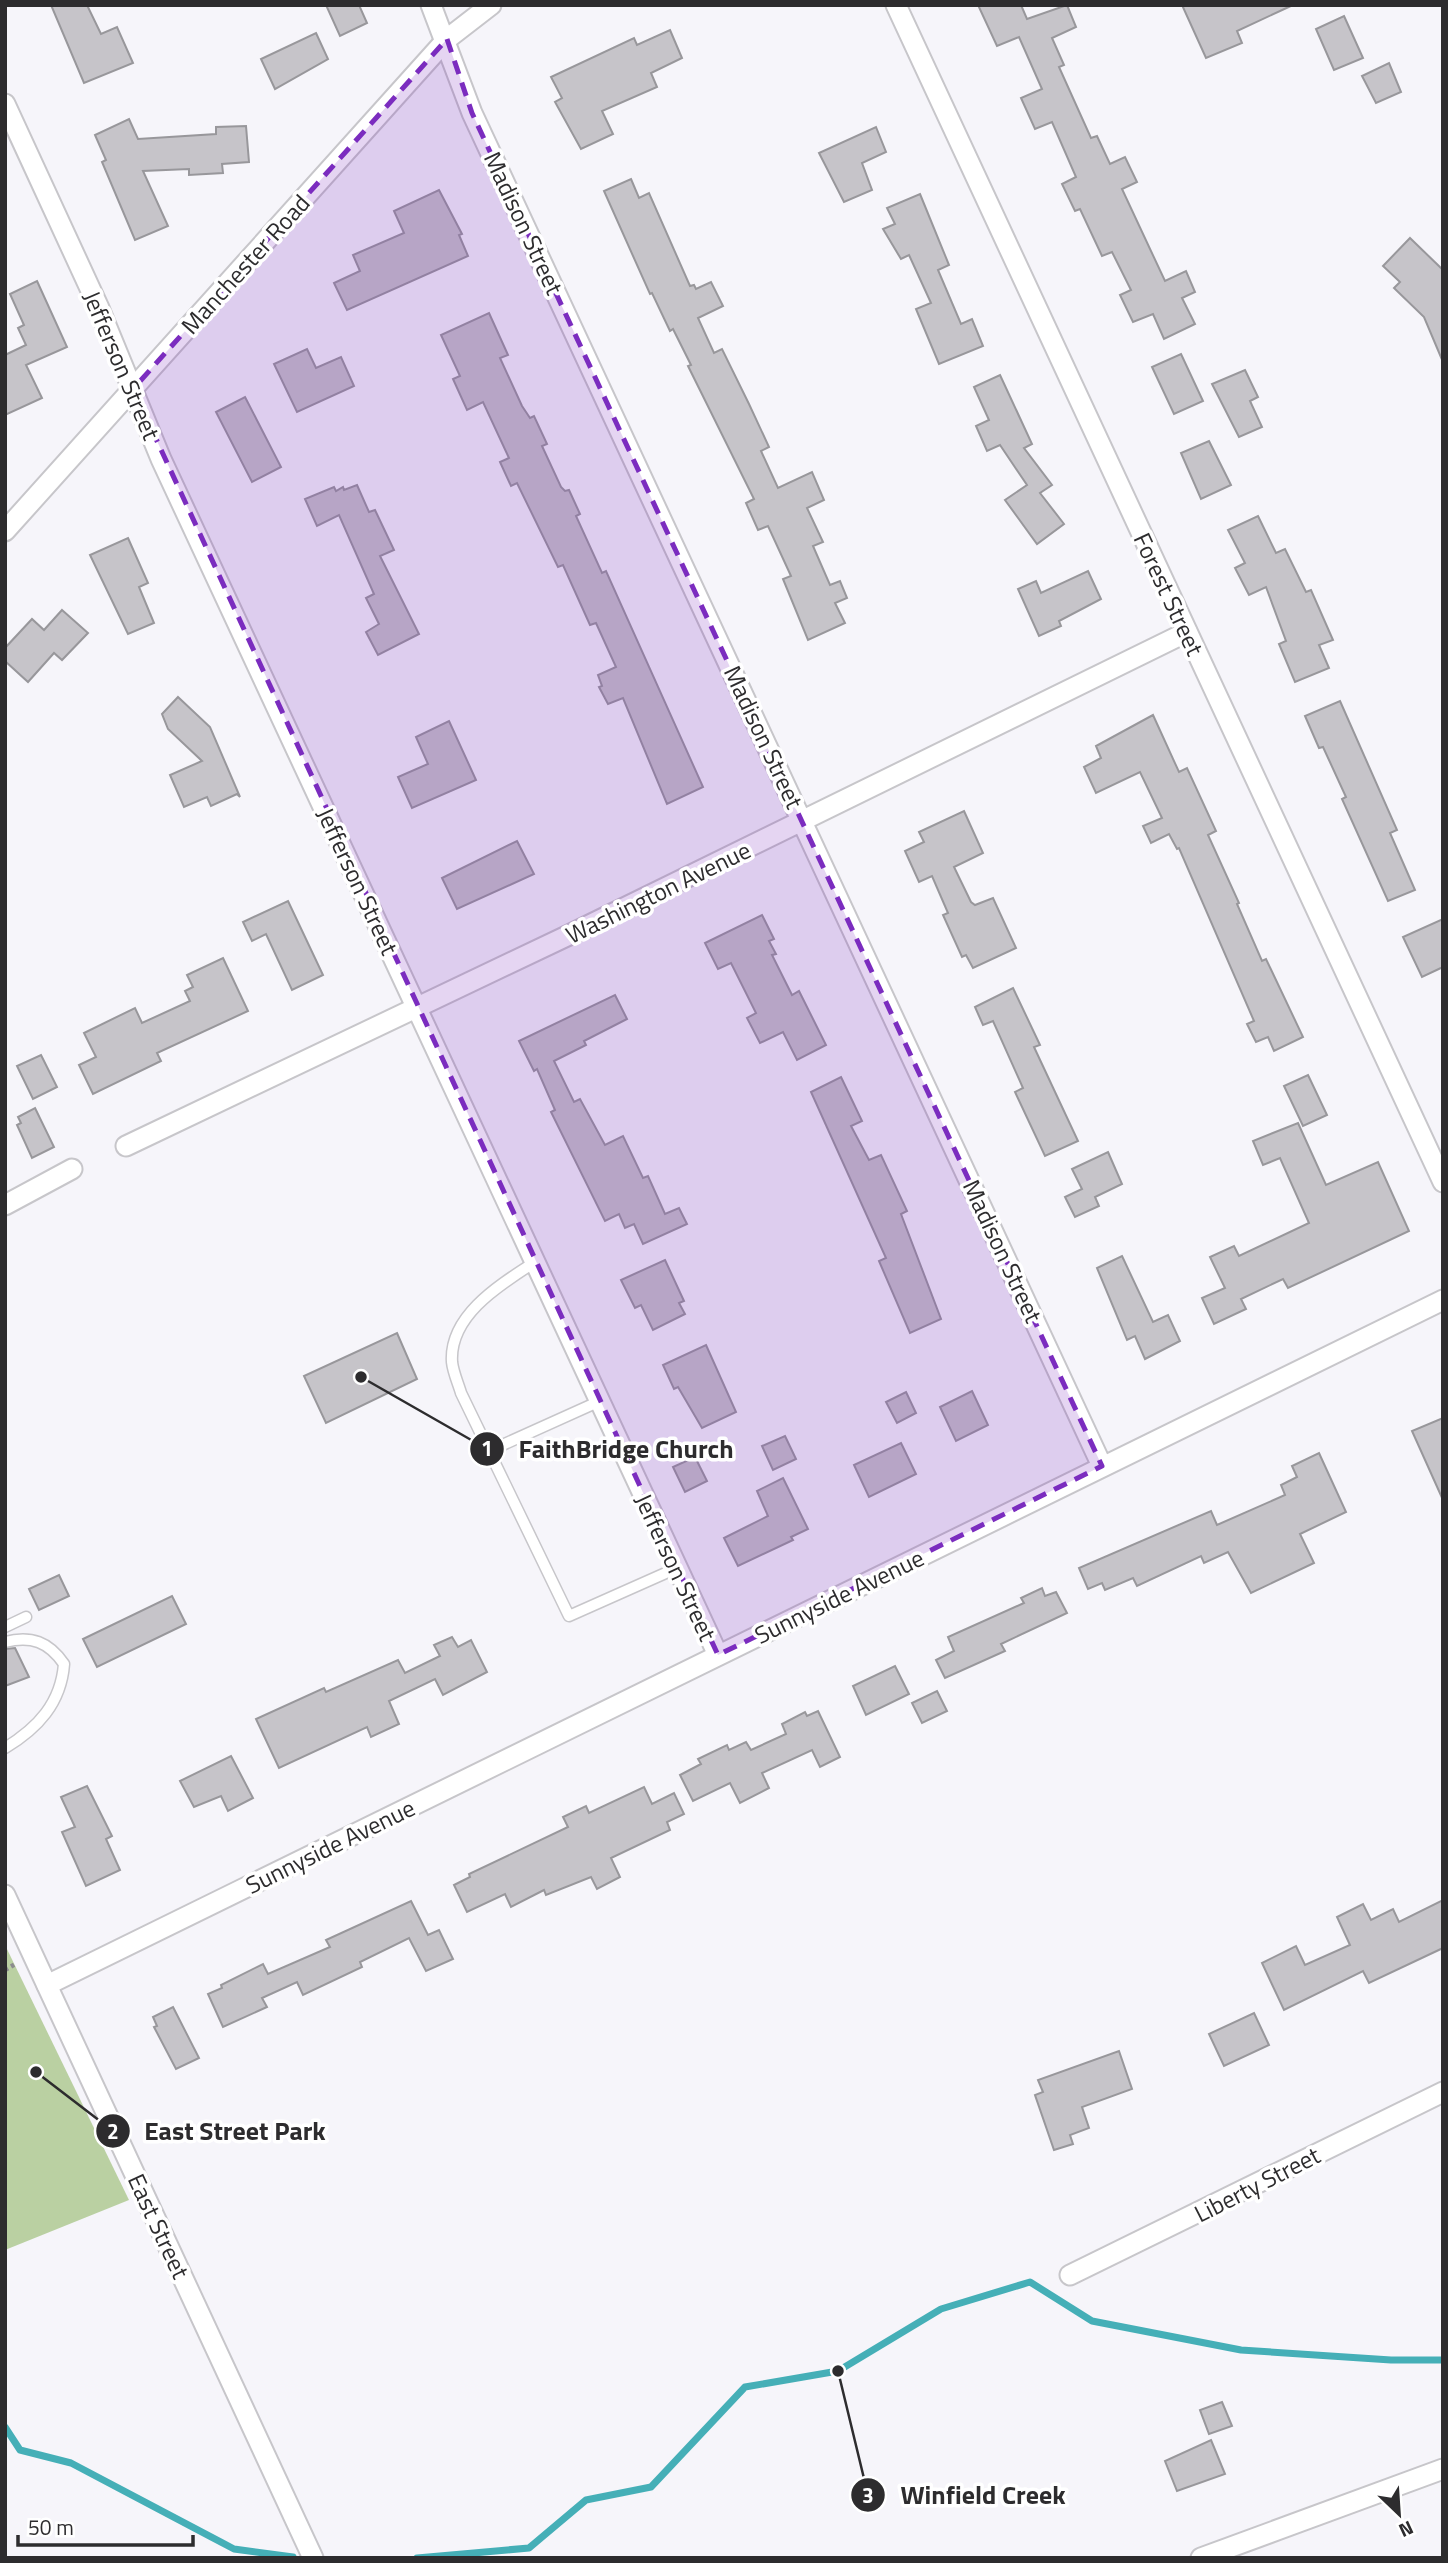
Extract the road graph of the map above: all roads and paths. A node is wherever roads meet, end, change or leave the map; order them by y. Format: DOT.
graph roads {
  1 [pos="431,5"];
  2 [pos="491,5"];
  3 [pos="895,5"];
  4 [pos="447,39"];
  5 [pos="5,104"];
  6 [pos="133,388"];
  7 [pos="5,531"];
  8 [pos="1187,632"];
  9 [pos="803,821"];
  10 [pos="417,1009"];
  11 [pos="126,1146"];
  12 [pos="72,1169"];
  13 [pos="1443,1182"];
  14 [pos="5,1205"];
  15 [pos="535,1262"];
  16 [pos="1443,1300"];
  17 [pos="600,1401"];
  18 [pos="489,1451"];
  19 [pos="1102,1466"];
  20 [pos="677,1568"];
  21 [pos="26,1617"];
  22 [pos="5,1627"];
  23 [pos="5,1642"];
  24 [pos="718,1655"];
  25 [pos="5,1748"];
  26 [pos="5,1895"];
  27 [pos="47,1985"];
  28 [pos="1443,2092"];
  29 [pos="1070,2275"];
  30 [pos="1443,2469"];
  31 [pos="313,2558"];
  32 [pos="1201,2558"];
  1 -- 4 [label="street, Madison Street"];
  2 -- 4 [label="street, Manchester Road"];
  3 -- 8 [label="street, Forest Street"];
  4 -- 6 [label="street, Manchester Road"];
  4 -- 9 [label="street, Madison Street"];
  5 -- 6 [label="street, Jefferson Street"];
  6 -- 7 [label="street, Manchester Road"];
  6 -- 10 [label="street, Jefferson Street"];
  8 -- 9 [label="street, Washington Avenue"];
  8 -- 13 [label="street, Forest Street"];
  9 -- 10 [label="street, Washington Avenue"];
  9 -- 19 [label="street, Madison Street"];
  10 -- 11 [label="street, Washington Avenue"];
  10 -- 15 [label="street, Jefferson Street"];
  12 -- 14 [label="street"];
  15 -- 17 [label="street, Jefferson Street"];
  15 -- 18 [label="lane"];
  16 -- 19 [label="street, Sunnyside Avenue"];
  17 -- 18 [label="lane"];
  17 -- 20 [label="street, Jefferson Street"];
  18 -- 20 [label="lane"];
  19 -- 24 [label="street, Sunnyside Avenue"];
  20 -- 24 [label="street, Jefferson Street"];
  21 -- 22 [label="lane"];
  23 -- 25 [label="lane"];
  24 -- 27 [label="street, Sunnyside Avenue"];
  26 -- 27 [label="street, East Street"];
  27 -- 31 [label="street, East Street"];
  28 -- 29 [label="street, Liberty Street"];
  30 -- 32 [label="street"];
}
